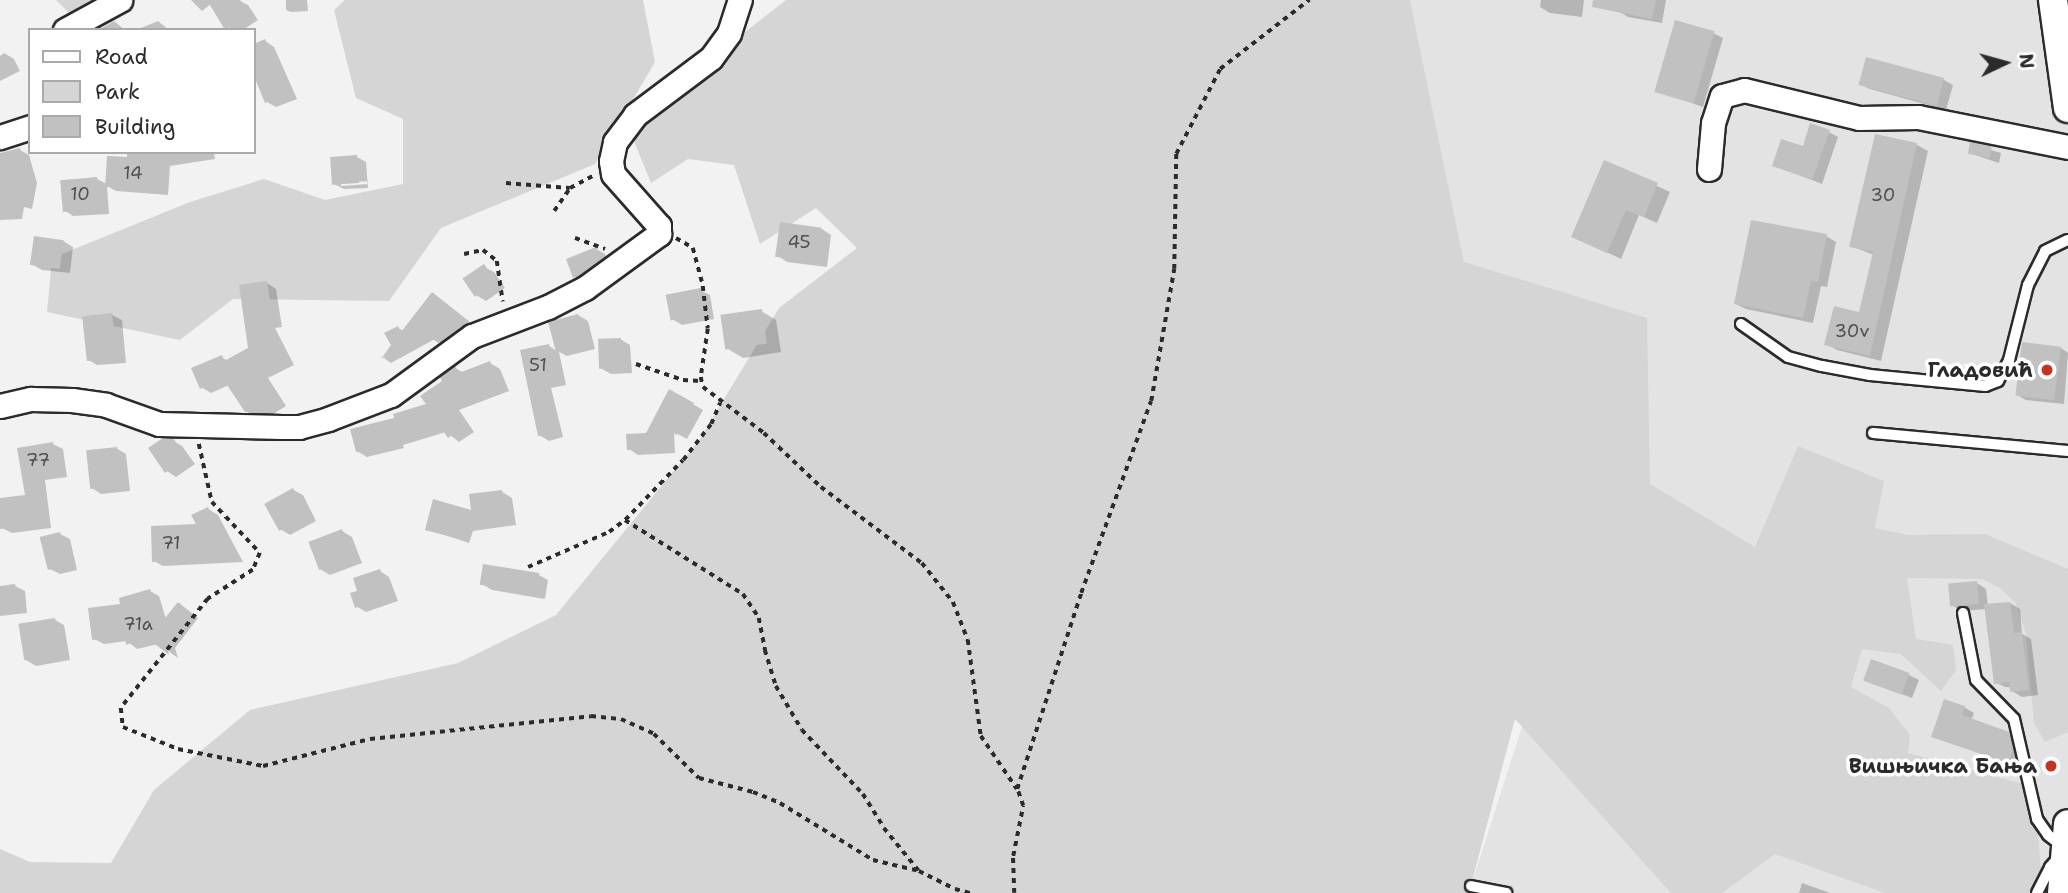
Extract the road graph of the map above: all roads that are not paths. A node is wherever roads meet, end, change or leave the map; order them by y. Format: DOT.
graph roads {
  1 [pos="120,0"];
  2 [pos="740,0"];
  3 [pos="2053,0"];
  4 [pos="69,28"];
  5 [pos="2068,108"];
  6 [pos="28,128"];
  7 [pos="0,137"];
  8 [pos="2068,146"];
  9 [pos="1709,169"];
  10 [pos="2068,240"];
  11 [pos="1741,324"];
  12 [pos="0,406"];
  13 [pos="1872,433"];
  14 [pos="2068,451"];
  15 [pos="1963,613"];
  16 [pos="2067,837"];
  17 [pos="1471,886"];
  18 [pos="1506,893"];
  19 [pos="2037,893"];
  20 [pos="2062,893"];
  1 -- 4 [label="street"];
  2 -- 12 [label="street"];
  3 -- 5 [label="street"];
  6 -- 7 [label="street"];
  8 -- 9 [label="street"];
  10 -- 11 [label="lane"];
  13 -- 14 [label="lane"];
  15 -- 16 [label="lane"];
  16 -- 19 [label="lane"];
  16 -- 20 [label="street"];
  17 -- 18 [label="lane"];
}
